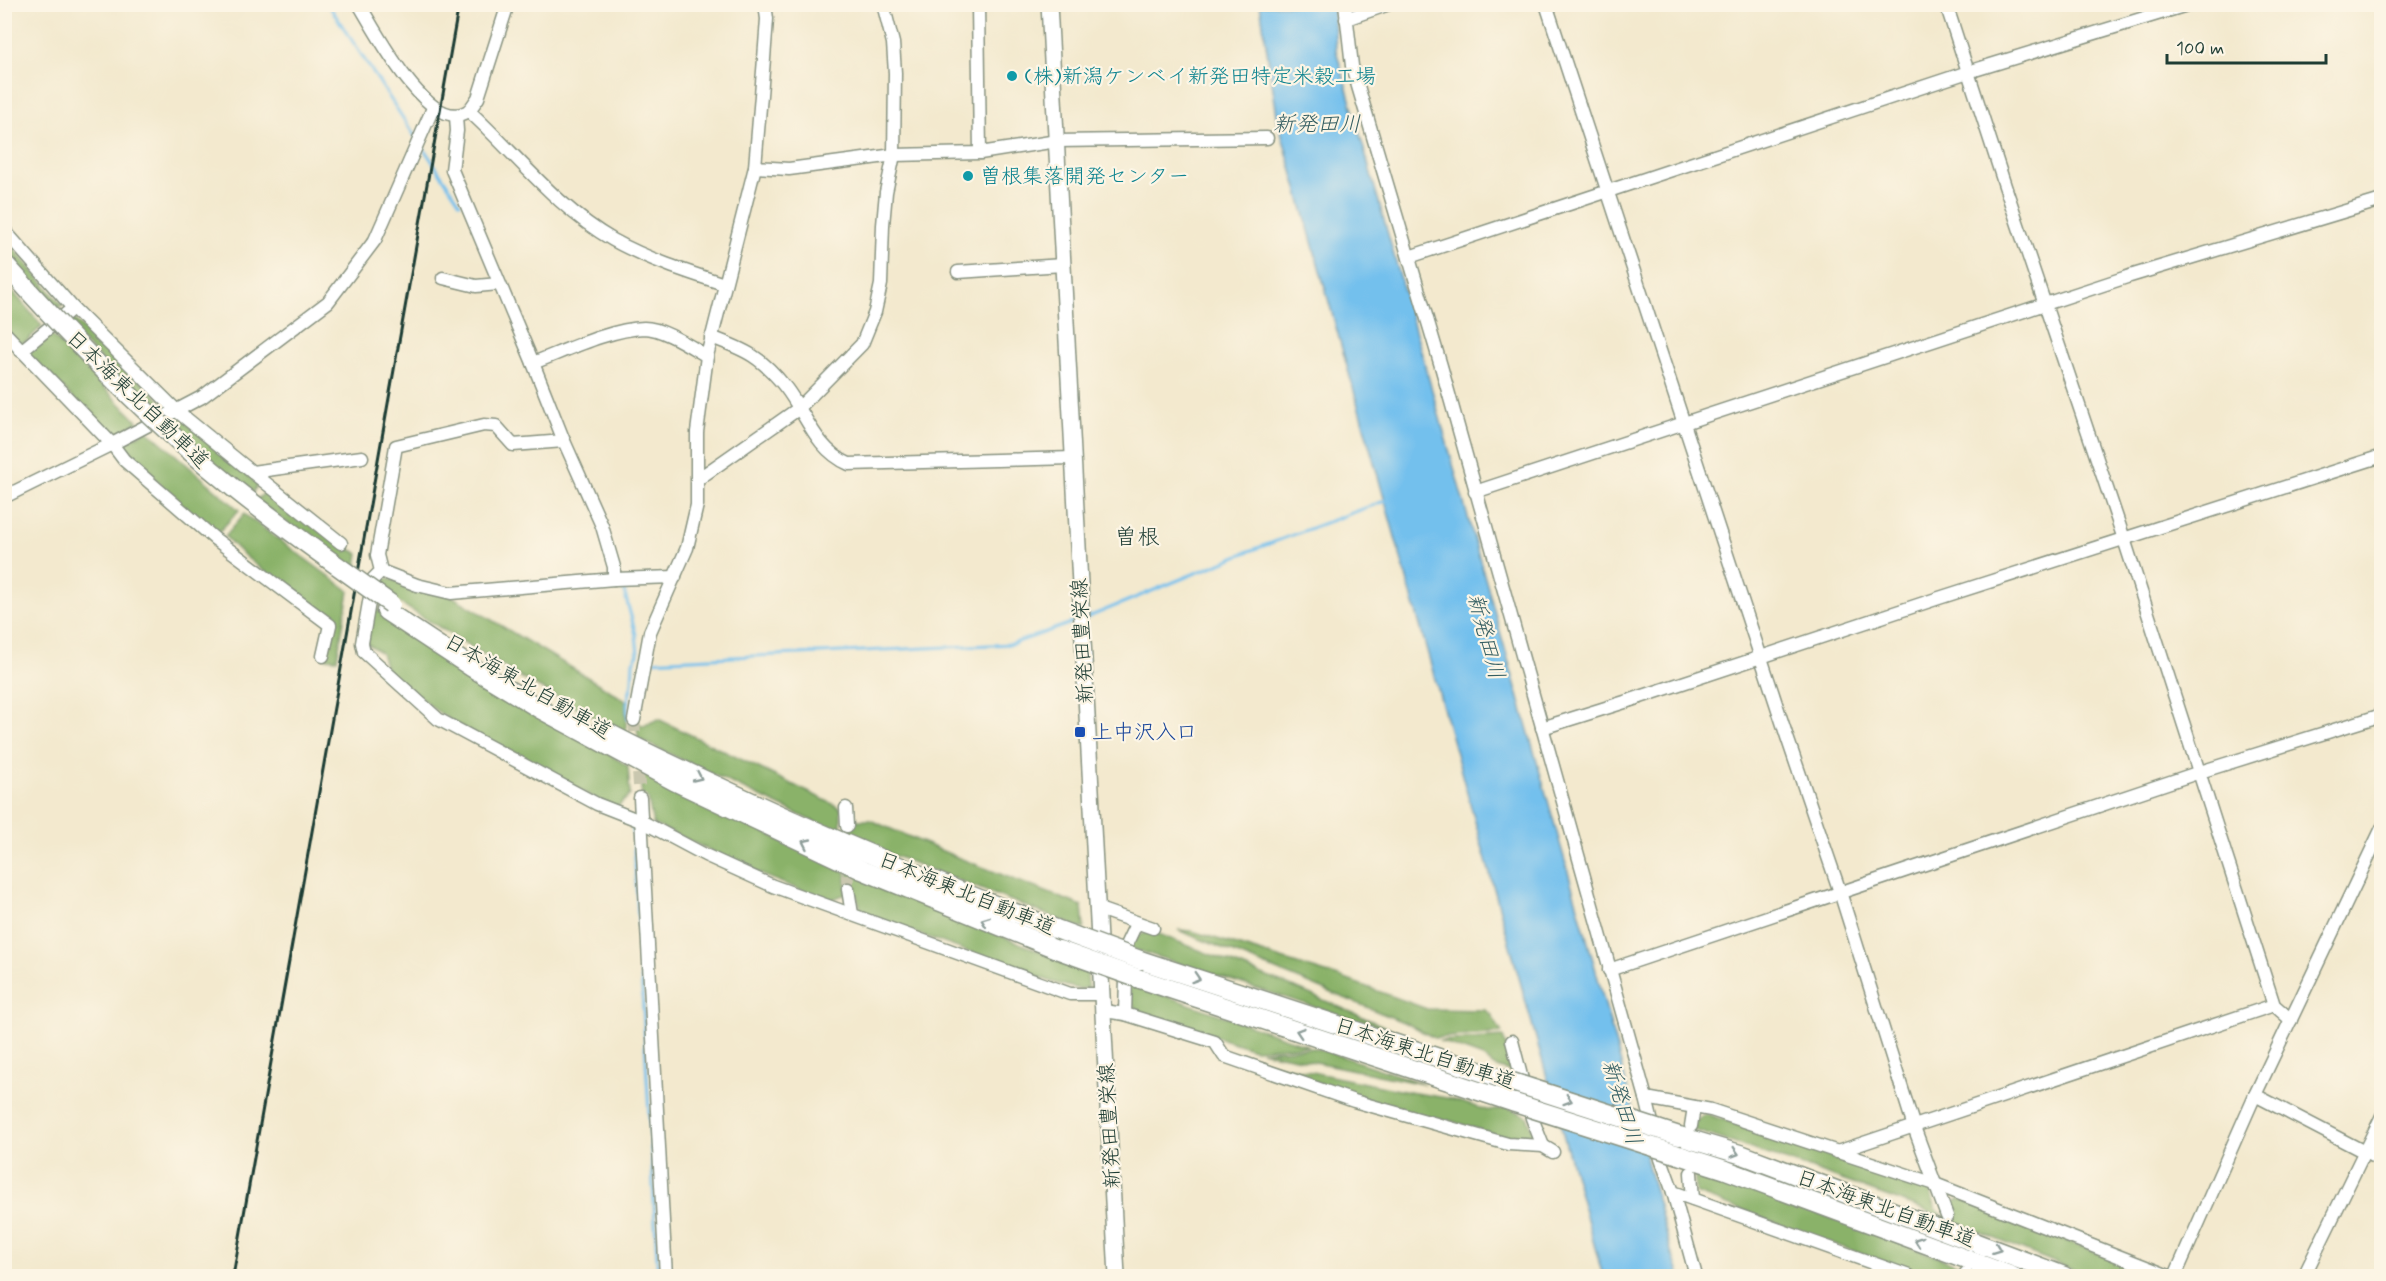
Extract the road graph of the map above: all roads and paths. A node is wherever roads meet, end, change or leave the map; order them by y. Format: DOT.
graph roads {
  1 [pos="359,4"];
  2 [pos="508,4"];
  3 [pos="765,4"];
  4 [pos="883,4"];
  5 [pos="978,4"];
  6 [pos="1049,4"];
  7 [pos="1345,4"];
  8 [pos="1389,4"];
  9 [pos="1546,4"];
  10 [pos="1946,4"];
  11 [pos="2190,4"];
  12 [pos="1346,19"];
  13 [pos="1968,72"];
  14 [pos="432,108"];
  15 [pos="463,113"];
  16 [pos="1267,138"];
  17 [pos="1057,141"];
  18 [pos="980,153"];
  19 [pos="894,155"];
  20 [pos="755,167"];
  21 [pos="1607,191"];
  22 [pos="2382,200"];
  23 [pos="4,230"];
  24 [pos="1409,257"];
  25 [pos="4,262"];
  26 [pos="1063,265"];
  27 [pos="958,272"];
  28 [pos="4,276"];
  29 [pos="443,278"];
  30 [pos="499,284"];
  31 [pos="724,284"];
  32 [pos="2045,304"];
  33 [pos="73,308"];
  34 [pos="4,332"];
  35 [pos="711,338"];
  36 [pos="21,351"];
  37 [pos="707,356"];
  38 [pos="533,363"];
  39 [pos="798,409"];
  40 [pos="177,411"];
  41 [pos="1684,423"];
  42 [pos="564,441"];
  43 [pos="112,444"];
  44 [pos="2382,456"];
  45 [pos="362,457"];
  46 [pos="1073,458"];
  47 [pos="252,472"];
  48 [pos="698,479"];
  49 [pos="1475,492"];
  50 [pos="4,497"];
  51 [pos="2124,539"];
  52 [pos="341,543"];
  53 [pos="381,571"];
  54 [pos="675,577"];
  55 [pos="614,579"];
  56 [pos="388,608"];
  57 [pos="322,656"];
  58 [pos="1761,658"];
  59 [pos="2382,715"];
  60 [pos="634,720"];
  61 [pos="1542,728"];
  62 [pos="2200,772"];
  63 [pos="640,798"];
  64 [pos="846,808"];
  65 [pos="643,822"];
  66 [pos="847,826"];
  67 [pos="2382,828"];
  68 [pos="848,889"];
  69 [pos="1840,892"];
  70 [pos="1096,908"];
  71 [pos="852,914"];
  72 [pos="1137,924"];
  73 [pos="1153,928"];
  74 [pos="1609,970"];
  75 [pos="1101,994"];
  76 [pos="2274,1005"];
  77 [pos="1104,1011"];
  78 [pos="1125,1014"];
  79 [pos="2291,1020"];
  80 [pos="1512,1041"];
  81 [pos="2254,1095"];
  82 [pos="1646,1098"];
  83 [pos="1694,1107"];
  84 [pos="2382,1116"];
  85 [pos="1914,1127"];
  86 [pos="1685,1131"];
  87 [pos="1837,1152"];
  88 [pos="2364,1152"];
  89 [pos="2382,1161"];
  90 [pos="1691,1173"];
  91 [pos="1935,1184"];
  92 [pos="1672,1192"];
  93 [pos="1694,1199"];
  94 [pos="1947,1216"];
  95 [pos="666,1276"];
  96 [pos="1117,1276"];
  97 [pos="1696,1276"];
  98 [pos="1909,1276"];
  99 [pos="2012,1276"];
  100 [pos="2064,1276"];
  101 [pos="2169,1276"];
  102 [pos="2175,1276"];
  103 [pos="2304,1276"];
  1 -- 14 [label="street"];
  2 -- 15 [label="street"];
  3 -- 20 [label="street"];
  4 -- 19 [label="street"];
  5 -- 18 [label="street"];
  6 -- 17 [label="main road, 新発田豊栄線"];
  7 -- 12 [label="street"];
  8 -- 12 [label="street"];
  9 -- 21 [label="street"];
  10 -- 13 [label="street"];
  11 -- 13 [label="street"];
  12 -- 24 [label="street"];
  13 -- 21 [label="street"];
  13 -- 32 [label="street"];
  14 -- 15 [label="street"];
  14 -- 40 [label="street"];
  15 -- 30 [label="street"];
  15 -- 31 [label="street"];
  16 -- 17 [label="street"];
  17 -- 18 [label="street"];
  17 -- 26 [label="main road, 新発田豊栄線"];
  18 -- 19 [label="street"];
  19 -- 20 [label="street"];
  19 -- 39 [label="street"];
  20 -- 31 [label="street"];
  21 -- 24 [label="street"];
  21 -- 41 [label="street"];
  22 -- 32 [label="street"];
  23 -- 33 [label="street"];
  24 -- 49 [label="street"];
  25 -- 56 [label="highway, 日本海東北自動車道, bridge"];
  26 -- 27 [label="street"];
  26 -- 46 [label="main road, 新発田豊栄線"];
  28 -- 56 [label="highway, 日本海東北自動車道"];
  29 -- 30 [label="street"];
  30 -- 38 [label="street"];
  31 -- 35 [label="street"];
  32 -- 41 [label="street"];
  32 -- 51 [label="street"];
  33 -- 36 [label="street"];
  33 -- 40 [label="street"];
  34 -- 36 [label="street"];
  35 -- 37 [label="street"];
  35 -- 39 [label="street"];
  36 -- 43 [label="street"];
  37 -- 38 [label="street"];
  37 -- 48 [label="street"];
  38 -- 42 [label="street"];
  39 -- 46 [label="street"];
  39 -- 48 [label="street"];
  40 -- 43 [label="street"];
  40 -- 47 [label="street"];
  41 -- 49 [label="street"];
  41 -- 58 [label="street"];
  42 -- 53 [label="street"];
  42 -- 55 [label="street"];
  43 -- 50 [label="street"];
  43 -- 57 [label="street"];
  44 -- 51 [label="street"];
  45 -- 47 [label="street"];
  46 -- 70 [label="main road, 新発田豊栄線"];
  47 -- 52 [label="street"];
  48 -- 54 [label="street"];
  49 -- 61 [label="street"];
  51 -- 58 [label="street"];
  51 -- 62 [label="street"];
  53 -- 55 [label="street"];
  53 -- 65 [label="street"];
  54 -- 55 [label="street"];
  54 -- 60 [label="street"];
  56 -- 86 [label="highway, 日本海東北自動車道, one-way, bridge"];
  99 -- 56 [label="highway, 日本海東北自動車道, one-way, bridge"];
  58 -- 61 [label="street"];
  58 -- 69 [label="street"];
  59 -- 62 [label="street"];
  61 -- 74 [label="street"];
  62 -- 69 [label="street"];
  62 -- 76 [label="street"];
  63 -- 65 [label="street"];
  64 -- 66 [label="street"];
  65 -- 71 [label="street"];
  65 -- 95 [label="street"];
  67 -- 79 [label="street"];
  68 -- 71 [label="street"];
  69 -- 74 [label="street"];
  69 -- 85 [label="street"];
  70 -- 72 [label="street"];
  70 -- 75 [label="main road, 新発田豊栄線"];
  71 -- 75 [label="street"];
  72 -- 73 [label="street"];
  72 -- 78 [label="street"];
  74 -- 82 [label="street"];
  75 -- 77 [label="main road, 新発田豊栄線"];
  76 -- 79 [label="street"];
  76 -- 85 [label="street"];
  77 -- 78 [label="street"];
  77 -- 96 [label="main road, 新発田豊栄線"];
  78 -- 80 [label="street"];
  79 -- 81 [label="street"];
  81 -- 88 [label="street"];
  81 -- 102 [label="street"];
  82 -- 83 [label="street"];
  82 -- 92 [label="street"];
  83 -- 86 [label="street"];
  83 -- 87 [label="street"];
  84 -- 88 [label="street"];
  85 -- 87 [label="street"];
  85 -- 91 [label="street"];
  86 -- 100 [label="highway, 日本海東北自動車道, one-way"];
  87 -- 91 [label="street"];
  88 -- 89 [label="street"];
  88 -- 103 [label="street"];
  90 -- 93 [label="street"];
  91 -- 94 [label="street"];
  91 -- 101 [label="street"];
  92 -- 93 [label="street"];
  92 -- 97 [label="street"];
  93 -- 98 [label="street"];
}
